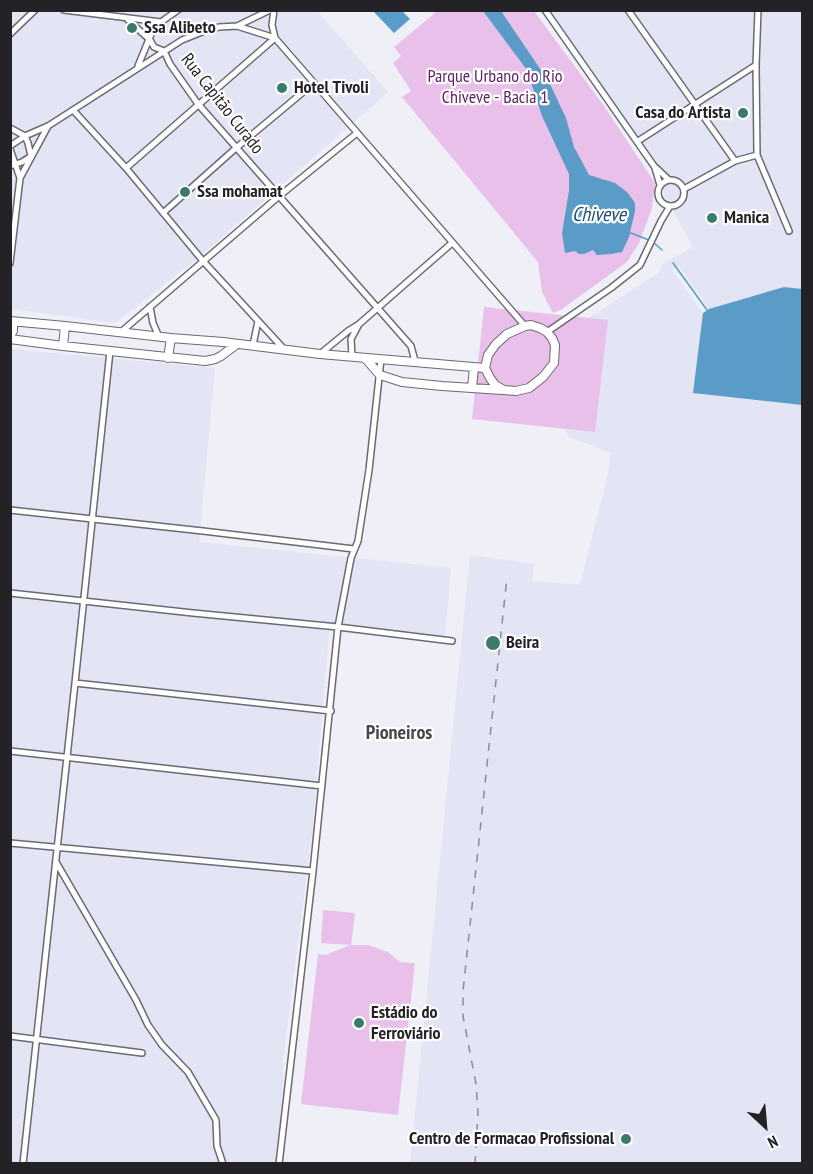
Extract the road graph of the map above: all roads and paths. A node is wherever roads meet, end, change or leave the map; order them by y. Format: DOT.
graph roads {
  1 [pos="35,10"];
  2 [pos="64,10"];
  3 [pos="178,10"];
  4 [pos="270,10"];
  5 [pos="274,10"];
  6 [pos="545,10"];
  7 [pos="628,10"];
  8 [pos="758,10"];
  9 [pos="126,18"];
  10 [pos="161,22"];
  11 [pos="237,26"];
  12 [pos="10,34"];
  13 [pos="275,38"];
  14 [pos="150,40"];
  15 [pos="164,51"];
  16 [pos="756,65"];
  17 [pos="138,67"];
  18 [pos="314,83"];
  19 [pos="198,104"];
  20 [pos="694,105"];
  21 [pos="73,110"];
  22 [pos="48,126"];
  23 [pos="10,128"];
  24 [pos="357,133"];
  25 [pos="25,136"];
  26 [pos="638,141"];
  27 [pos="10,148"];
  28 [pos="236,148"];
  29 [pos="757,154"];
  30 [pos="31,156"];
  31 [pos="735,161"];
  32 [pos="13,165"];
  33 [pos="654,166"];
  34 [pos="126,168"];
  35 [pos="20,178"];
  36 [pos="669,180"];
  37 [pos="660,185"];
  38 [pos="684,189"];
  39 [pos="278,196"];
  40 [pos="662,202"];
  41 [pos="670,206"];
  42 [pos="163,213"];
  43 [pos="661,221"];
  44 [pos="789,231"];
  45 [pos="452,243"];
  46 [pos="203,261"];
  47 [pos="10,263"];
  48 [pos="150,307"];
  49 [pos="377,308"];
  50 [pos="258,321"];
  51 [pos="10,322"];
  52 [pos="358,325"];
  53 [pos="65,326"];
  54 [pos="525,326"];
  55 [pos="121,332"];
  56 [pos="547,332"];
  57 [pos="10,337"];
  58 [pos="159,337"];
  59 [pos="171,338"];
  60 [pos="237,344"];
  61 [pos="253,345"];
  62 [pos="63,346"];
  63 [pos="283,348"];
  64 [pos="110,351"];
  65 [pos="320,354"];
  66 [pos="168,357"];
  67 [pos="352,357"];
  68 [pos="365,358"];
  69 [pos="381,358"];
  70 [pos="415,362"];
  71 [pos="474,367"];
  72 [pos="485,368"];
  73 [pos="380,375"];
  74 [pos="472,388"];
  75 [pos="504,390"];
  76 [pos="10,510"];
  77 [pos="93,519"];
  78 [pos="354,549"];
  79 [pos="10,593"];
  80 [pos="85,602"];
  81 [pos="339,627"];
  82 [pos="452,641"];
  83 [pos="75,683"];
  84 [pos="331,711"];
  85 [pos="10,751"];
  86 [pos="68,757"];
  87 [pos="322,786"];
  88 [pos="10,843"];
  89 [pos="57,848"];
  90 [pos="56,861"];
  91 [pos="313,871"];
  92 [pos="10,1036"];
  93 [pos="36,1039"];
  94 [pos="142,1053"];
  95 [pos="23,1164"];
  96 [pos="223,1164"];
  97 [pos="279,1164"];
  1 -- 12 [label="street"];
  2 -- 9 [label="street"];
  3 -- 10 [label="street"];
  4 -- 11 [label="street"];
  5 -- 13 [label="street"];
  6 -- 26 [label="street"];
  7 -- 20 [label="street"];
  8 -- 16 [label="street"];
  9 -- 10 [label="street"];
  9 -- 14 [label="street"];
  10 -- 14 [label="street"];
  11 -- 13 [label="street"];
  11 -- 15 [label="street"];
  13 -- 18 [label="street"];
  13 -- 19 [label="street"];
  14 -- 15 [label="street"];
  14 -- 17 [label="street"];
  15 -- 17 [label="street, Rua Capitão Curado"];
  15 -- 19 [label="street, Rua Capitão Curado"];
  16 -- 20 [label="street"];
  16 -- 29 [label="street"];
  17 -- 21 [label="street, Rua Capitão Curado"];
  18 -- 24 [label="street"];
  18 -- 28 [label="street"];
  19 -- 28 [label="street, Rua Capitão Curado"];
  19 -- 34 [label="street"];
  20 -- 26 [label="street"];
  20 -- 31 [label="street"];
  21 -- 22 [label="street, Rua Capitão Curado"];
  21 -- 34 [label="street"];
  22 -- 25 [label="street, Rua Capitão Curado"];
  22 -- 30 [label="street"];
  23 -- 25 [label="street"];
  24 -- 39 [label="street"];
  24 -- 45 [label="street"];
  25 -- 27 [label="street, Rua Capitão Curado"];
  25 -- 30 [label="street"];
  26 -- 33 [label="street"];
  27 -- 32 [label="street"];
  28 -- 39 [label="street, Rua Capitão Curado"];
  28 -- 42 [label="street"];
  29 -- 31 [label="street"];
  29 -- 44 [label="street"];
  30 -- 32 [label="street"];
  30 -- 35 [label="street"];
  31 -- 38 [label="street"];
  32 -- 35 [label="street"];
  33 -- 36 [label="street"];
  33 -- 37 [label="street"];
  34 -- 42 [label="street"];
  35 -- 47 [label="street"];
  36 -- 37 [label="street"];
  36 -- 38 [label="street"];
  37 -- 40 [label="street"];
  38 -- 41 [label="street"];
  39 -- 46 [label="street"];
  39 -- 49 [label="street, Rua Capitão Curado"];
  40 -- 41 [label="street"];
  40 -- 43 [label="street"];
  41 -- 43 [label="street"];
  42 -- 46 [label="street"];
  43 -- 56 [label="street"];
  45 -- 49 [label="street"];
  45 -- 54 [label="street"];
  46 -- 48 [label="street"];
  46 -- 50 [label="street"];
  48 -- 55 [label="street"];
  48 -- 58 [label="street"];
  49 -- 52 [label="street"];
  49 -- 70 [label="street, Rua Capitão Curado"];
  50 -- 61 [label="street"];
  50 -- 63 [label="street"];
  51 -- 53 [label="street"];
  51 -- 57 [label="street"];
  52 -- 65 [label="street"];
  52 -- 67 [label="street"];
  53 -- 55 [label="street"];
  53 -- 62 [label="street"];
  54 -- 56 [label="street"];
  54 -- 72 [label="street"];
  55 -- 58 [label="street"];
  56 -- 75 [label="street"];
  57 -- 62 [label="street"];
  58 -- 59 [label="street"];
  59 -- 60 [label="street"];
  59 -- 66 [label="street"];
  60 -- 61 [label="street"];
  60 -- 66 [label="street"];
  61 -- 63 [label="street"];
  62 -- 64 [label="street"];
  63 -- 65 [label="street"];
  64 -- 66 [label="street"];
  64 -- 77 [label="street"];
  65 -- 67 [label="street"];
  67 -- 68 [label="street"];
  68 -- 69 [label="street"];
  68 -- 73 [label="street"];
  69 -- 70 [label="street"];
  69 -- 73 [label="street"];
  70 -- 71 [label="street"];
  71 -- 72 [label="street"];
  71 -- 74 [label="street"];
  72 -- 75 [label="street"];
  73 -- 74 [label="street"];
  73 -- 78 [label="street"];
  74 -- 75 [label="street"];
  76 -- 77 [label="street"];
  77 -- 78 [label="street"];
  77 -- 80 [label="street"];
  78 -- 81 [label="street"];
  79 -- 80 [label="street"];
  80 -- 81 [label="street"];
  80 -- 83 [label="street"];
  81 -- 82 [label="street"];
  81 -- 84 [label="street"];
  83 -- 84 [label="street"];
  83 -- 86 [label="street"];
  84 -- 87 [label="street"];
  85 -- 86 [label="street"];
  86 -- 87 [label="street"];
  86 -- 89 [label="street"];
  87 -- 91 [label="street"];
  88 -- 89 [label="street"];
  89 -- 90 [label="street"];
  89 -- 91 [label="street"];
  90 -- 93 [label="street"];
  90 -- 96 [label="street"];
  91 -- 97 [label="street"];
  92 -- 93 [label="street"];
  93 -- 94 [label="street"];
  93 -- 95 [label="street"];
}
